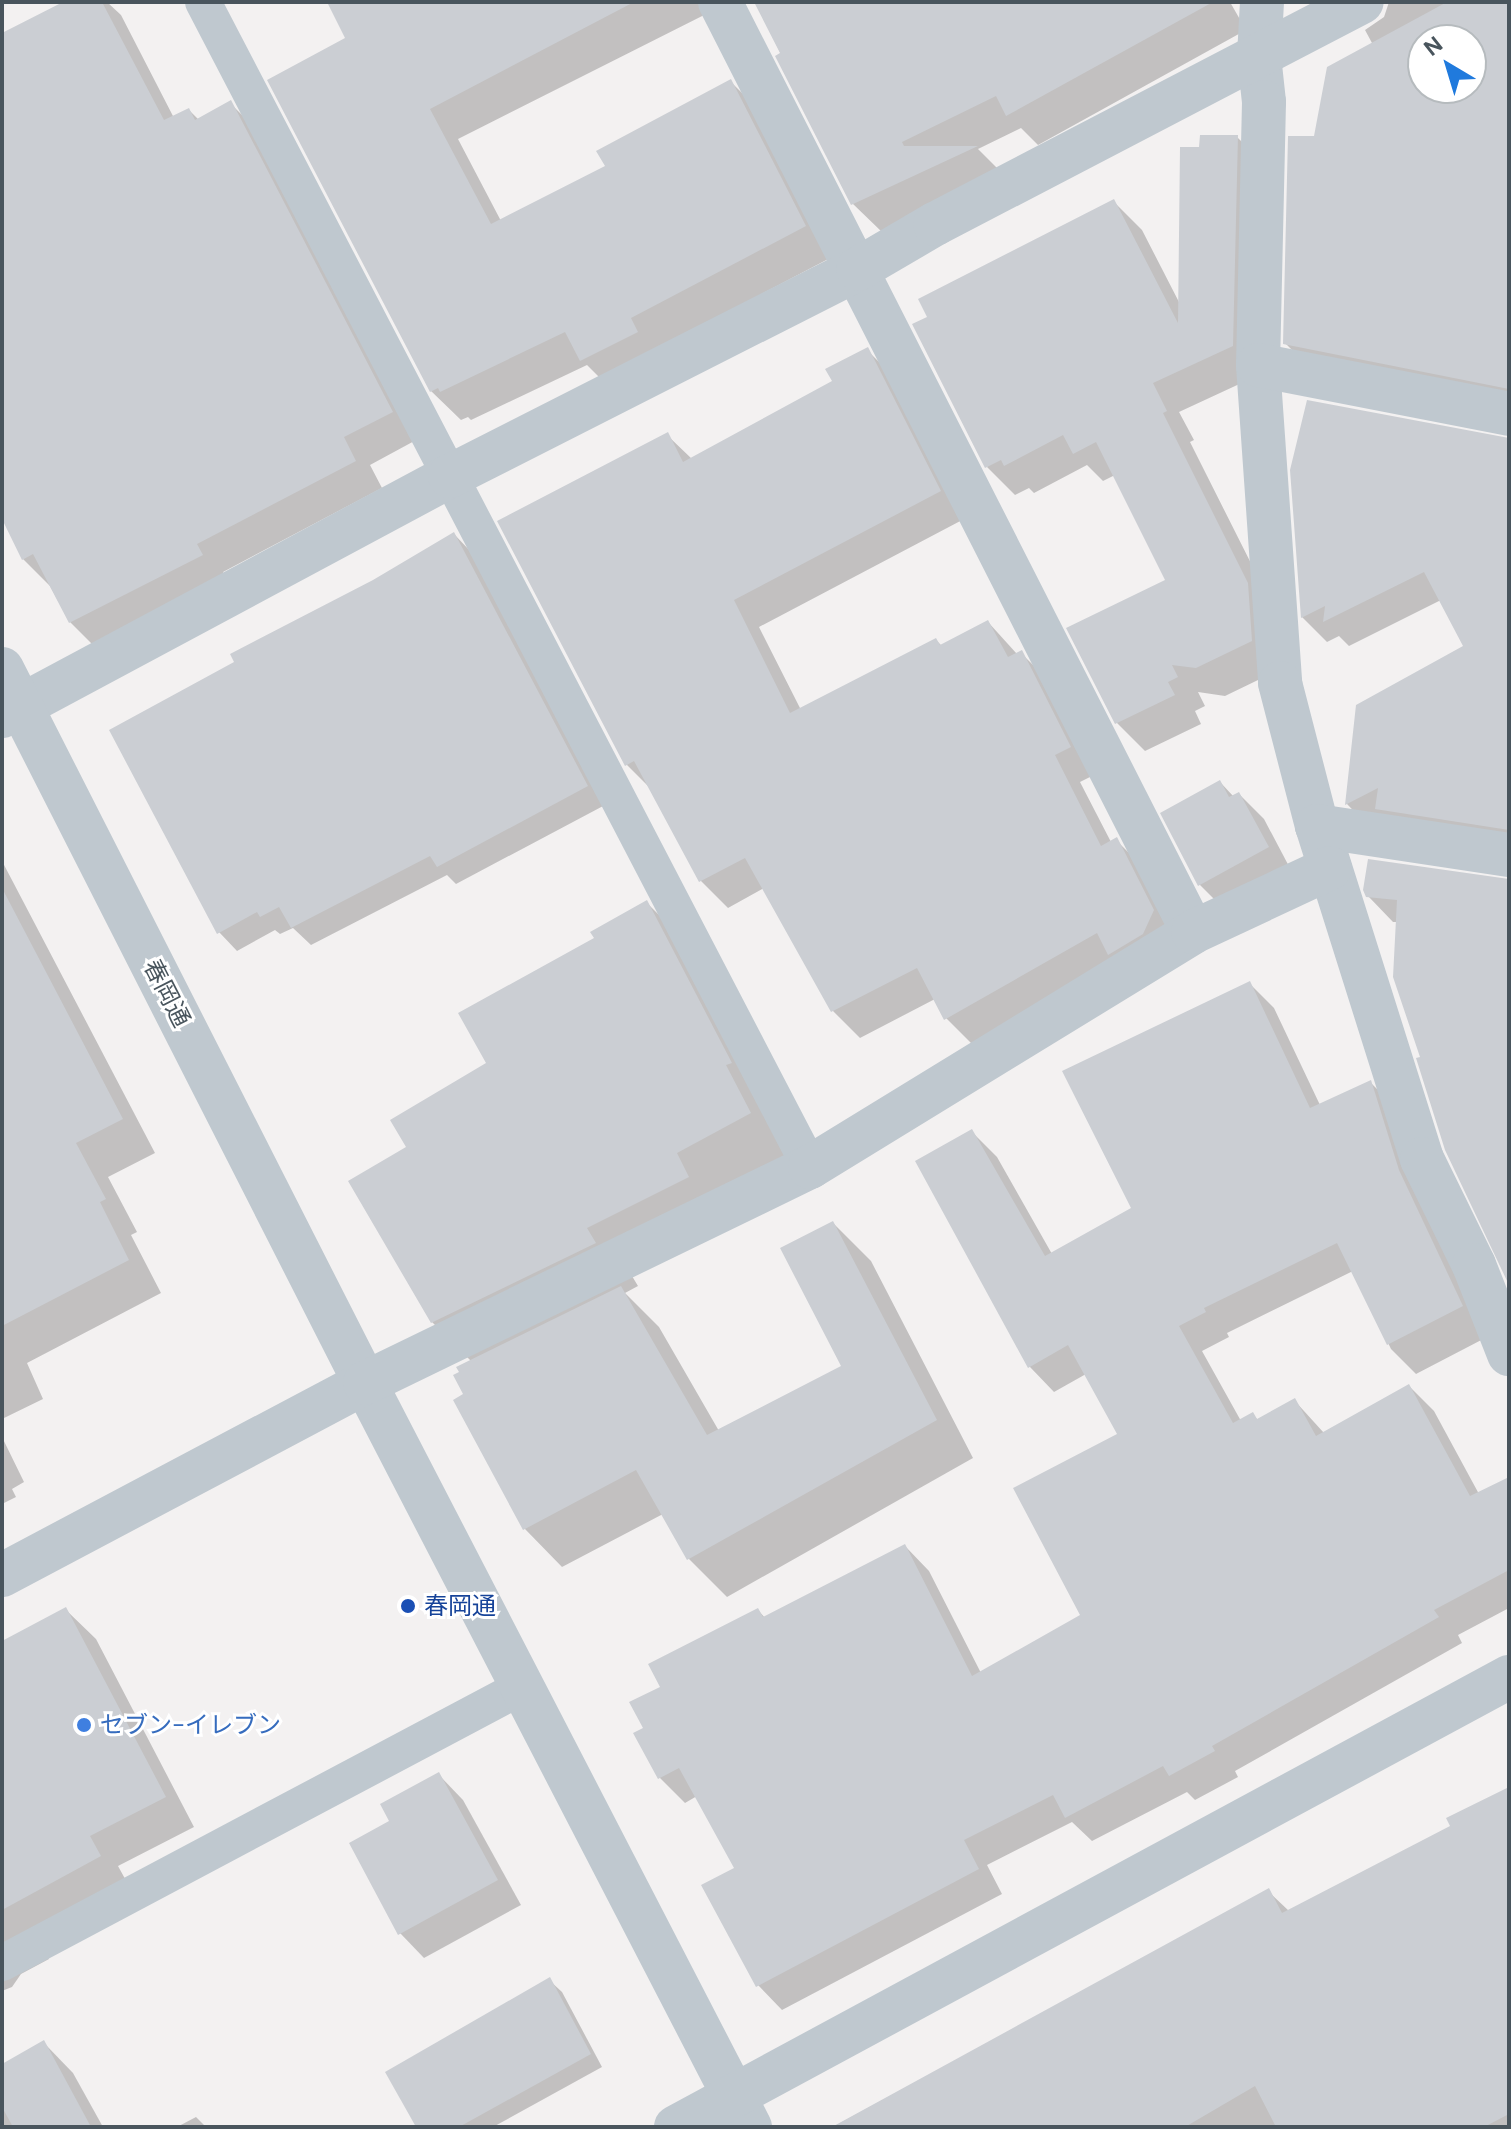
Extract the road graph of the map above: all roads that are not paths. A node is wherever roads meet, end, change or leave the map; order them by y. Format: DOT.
graph roads {
  1 [pos="203,2"];
  2 [pos="720,2"];
  3 [pos="1262,2"];
  4 [pos="1362,2"];
  5 [pos="1259,56"];
  6 [pos="858,269"];
  7 [pos="1258,365"];
  8 [pos="1509,414"];
  9 [pos="450,476"];
  10 [pos="8,697"];
  11 [pos="1317,826"];
  12 [pos="1509,855"];
  13 [pos="1330,868"];
  14 [pos="1193,932"];
  15 [pos="810,1167"];
  16 [pos="1509,1354"];
  17 [pos="365,1383"];
  18 [pos="2,1575"];
  19 [pos="1509,1677"];
  20 [pos="522,1687"];
  21 [pos="2,1963"];
  22 [pos="742,2112"];
  23 [pos="676,2127"];
  1 -- 9 [label="lane"];
  2 -- 6 [label="street"];
  3 -- 5 [label="street"];
  4 -- 5 [label="street"];
  5 -- 6 [label="street"];
  5 -- 7 [label="street"];
  6 -- 9 [label="street"];
  6 -- 14 [label="street"];
  7 -- 8 [label="street"];
  7 -- 11 [label="street"];
  9 -- 10 [label="street"];
  9 -- 15 [label="lane"];
  10 -- 17 [label="street, 春岡通"];
  11 -- 12 [label="street"];
  11 -- 13 [label="street"];
  13 -- 14 [label="street"];
  13 -- 16 [label="street"];
  14 -- 15 [label="street"];
  15 -- 17 [label="street"];
  17 -- 18 [label="street"];
  17 -- 20 [label="street, 春岡通"];
  19 -- 22 [label="street"];
  20 -- 21 [label="lane"];
  20 -- 22 [label="street, 春岡通"];
  22 -- 23 [label="street"];
}
